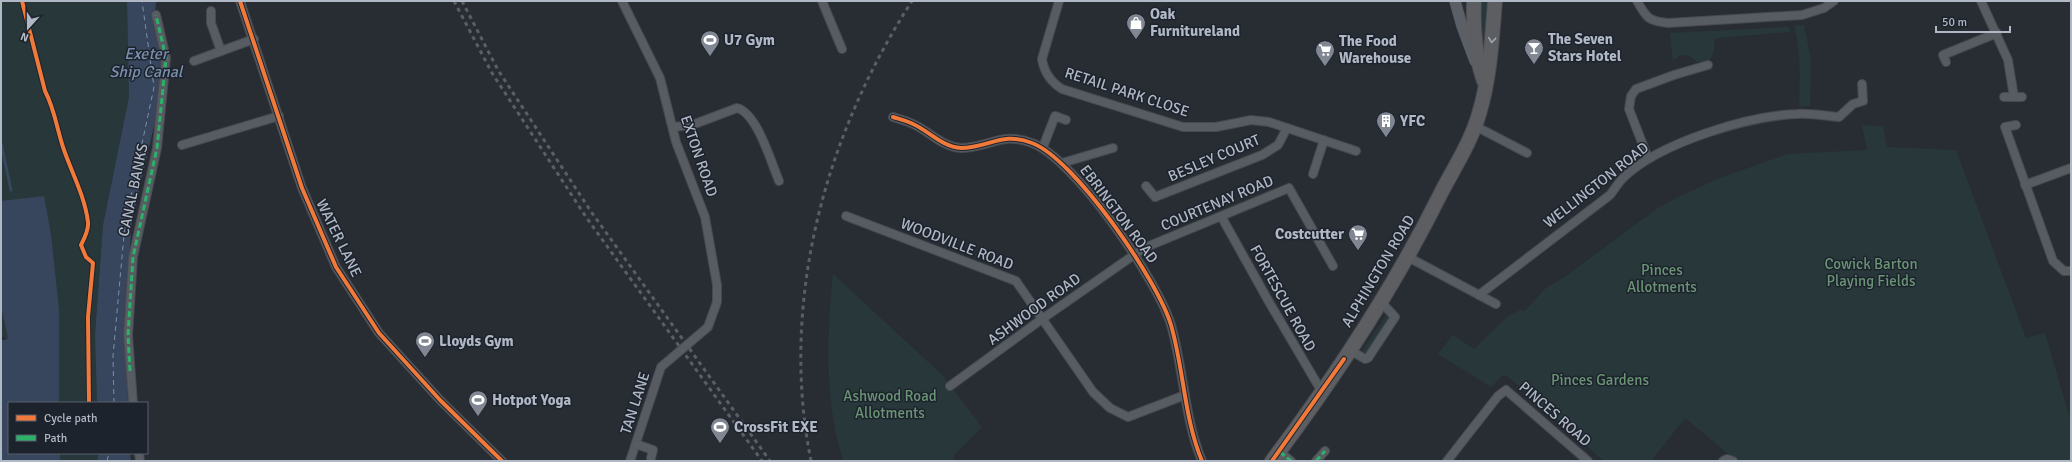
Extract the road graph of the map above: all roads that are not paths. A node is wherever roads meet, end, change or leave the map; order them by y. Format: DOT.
graph roads {
  1 [pos="240,1"];
  2 [pos="622,1"];
  3 [pos="822,1"];
  4 [pos="1059,1"];
  5 [pos="1455,1"];
  6 [pos="1474,1"];
  7 [pos="1495,1"];
  8 [pos="1637,1"];
  9 [pos="1834,1"];
  10 [pos="1982,1"];
  11 [pos="211,10"];
  12 [pos="156,15"];
  13 [pos="1997,33"];
  14 [pos="254,39"];
  15 [pos="1939,47"];
  16 [pos="842,49"];
  17 [pos="221,51"];
  18 [pos="194,61"];
  19 [pos="1708,65"];
  20 [pos="1479,66"];
  21 [pos="1862,84"];
  22 [pos="1485,85"];
  23 [pos="2004,97"];
  24 [pos="279,116"];
  25 [pos="893,117"];
  26 [pos="1066,120"];
  27 [pos="2016,125"];
  28 [pos="1475,126"];
  29 [pos="672,127"];
  30 [pos="1287,128"];
  31 [pos="1324,140"];
  32 [pos="182,145"];
  33 [pos="1043,147"];
  34 [pos="1112,148"];
  35 [pos="1356,151"];
  36 [pos="1527,153"];
  37 [pos="1648,158"];
  38 [pos="1062,163"];
  39 [pos="2071,168"];
  40 [pos="1313,174"];
  41 [pos="779,181"];
  42 [pos="2025,185"];
  43 [pos="1146,186"];
  44 [pos="846,216"];
  45 [pos="1221,216"];
  46 [pos="1134,255"];
  47 [pos="1408,257"];
  48 [pos="1333,266"];
  49 [pos="2071,271"];
  50 [pos="1479,295"];
  51 [pos="1382,303"];
  52 [pos="1496,304"];
  53 [pos="1042,319"];
  54 [pos="708,326"];
  55 [pos="1350,350"];
  56 [pos="950,386"];
  57 [pos="1322,392"];
  58 [pos="1185,395"];
  59 [pos="133,402"];
  60 [pos="636,444"];
  61 [pos="1324,451"];
  62 [pos="1276,456"];
  63 [pos="651,458"];
  64 [pos="502,461"];
  65 [pos="630,461"];
  66 [pos="1202,461"];
  67 [pos="1291,461"];
  68 [pos="1316,461"];
  69 [pos="1447,461"];
  70 [pos="1588,461"];
  71 [pos="1723,461"];
  72 [pos="1733,461"];
  1 -- 14 [label="street, WATER LANE"];
  2 -- 29 [label="street, EXTON ROAD"];
  3 -- 16 [label="street"];
  4 -- 30 [label="street, RETAIL PARK CLOSE"];
  5 -- 20 [label="street"];
  6 -- 20 [label="highway"];
  7 -- 22 [label="highway, ALPHINGTON ROAD, one-way"];
  8 -- 9 [label="street"];
  10 -- 13 [label="street"];
  11 -- 17 [label="street"];
  12 -- 59 [label="street, CANAL BANKS"];
  13 -- 15 [label="street"];
  13 -- 23 [label="street"];
  14 -- 17 [label="street"];
  14 -- 24 [label="street, WATER LANE"];
  17 -- 18 [label="street"];
  19 -- 37 [label="street"];
  20 -- 22 [label="highway"];
  21 -- 37 [label="street, WELLINGTON ROAD"];
  22 -- 28 [label="highway, ALPHINGTON ROAD"];
  24 -- 32 [label="street"];
  24 -- 64 [label="street, WATER LANE"];
  25 -- 33 [label="street, EBRINGTON ROAD"];
  26 -- 33 [label="street"];
  27 -- 42 [label="street"];
  28 -- 36 [label="street"];
  28 -- 47 [label="highway, ALPHINGTON ROAD"];
  29 -- 41 [label="street"];
  29 -- 54 [label="street, EXTON ROAD"];
  30 -- 31 [label="street, RETAIL PARK CLOSE"];
  30 -- 43 [label="street, BESLEY COURT"];
  31 -- 35 [label="street, RETAIL PARK CLOSE"];
  31 -- 40 [label="street"];
  33 -- 38 [label="street, EBRINGTON ROAD"];
  34 -- 38 [label="street"];
  37 -- 50 [label="street, WELLINGTON ROAD"];
  38 -- 46 [label="street, EBRINGTON ROAD"];
  39 -- 42 [label="street"];
  42 -- 49 [label="street"];
  44 -- 53 [label="street, WOODVILLE ROAD"];
  45 -- 46 [label="street, COURTENAY ROAD"];
  45 -- 48 [label="street, COURTENAY ROAD"];
  45 -- 57 [label="street, FORTESCUE ROAD"];
  46 -- 53 [label="street, ASHWOOD ROAD"];
  46 -- 58 [label="street, EBRINGTON ROAD"];
  47 -- 50 [label="street"];
  47 -- 51 [label="highway, ALPHINGTON ROAD"];
  50 -- 52 [label="street"];
  51 -- 55 [label="highway, ALPHINGTON ROAD"];
  51 -- 55 [label="street"];
  53 -- 56 [label="street, ASHWOOD ROAD"];
  53 -- 58 [label="street, WOODVILLE ROAD"];
  54 -- 60 [label="street, TAN LANE"];
  55 -- 57 [label="highway, ALPHINGTON ROAD"];
  57 -- 62 [label="highway, ALPHINGTON ROAD"];
  58 -- 66 [label="street, EBRINGTON ROAD"];
  60 -- 63 [label="street"];
  60 -- 65 [label="street, TAN LANE"];
  61 -- 68 [label="street"];
  62 -- 67 [label="street"];
  69 -- 70 [label="street, PINCES ROAD"];
  71 -- 72 [label="street"];
}
